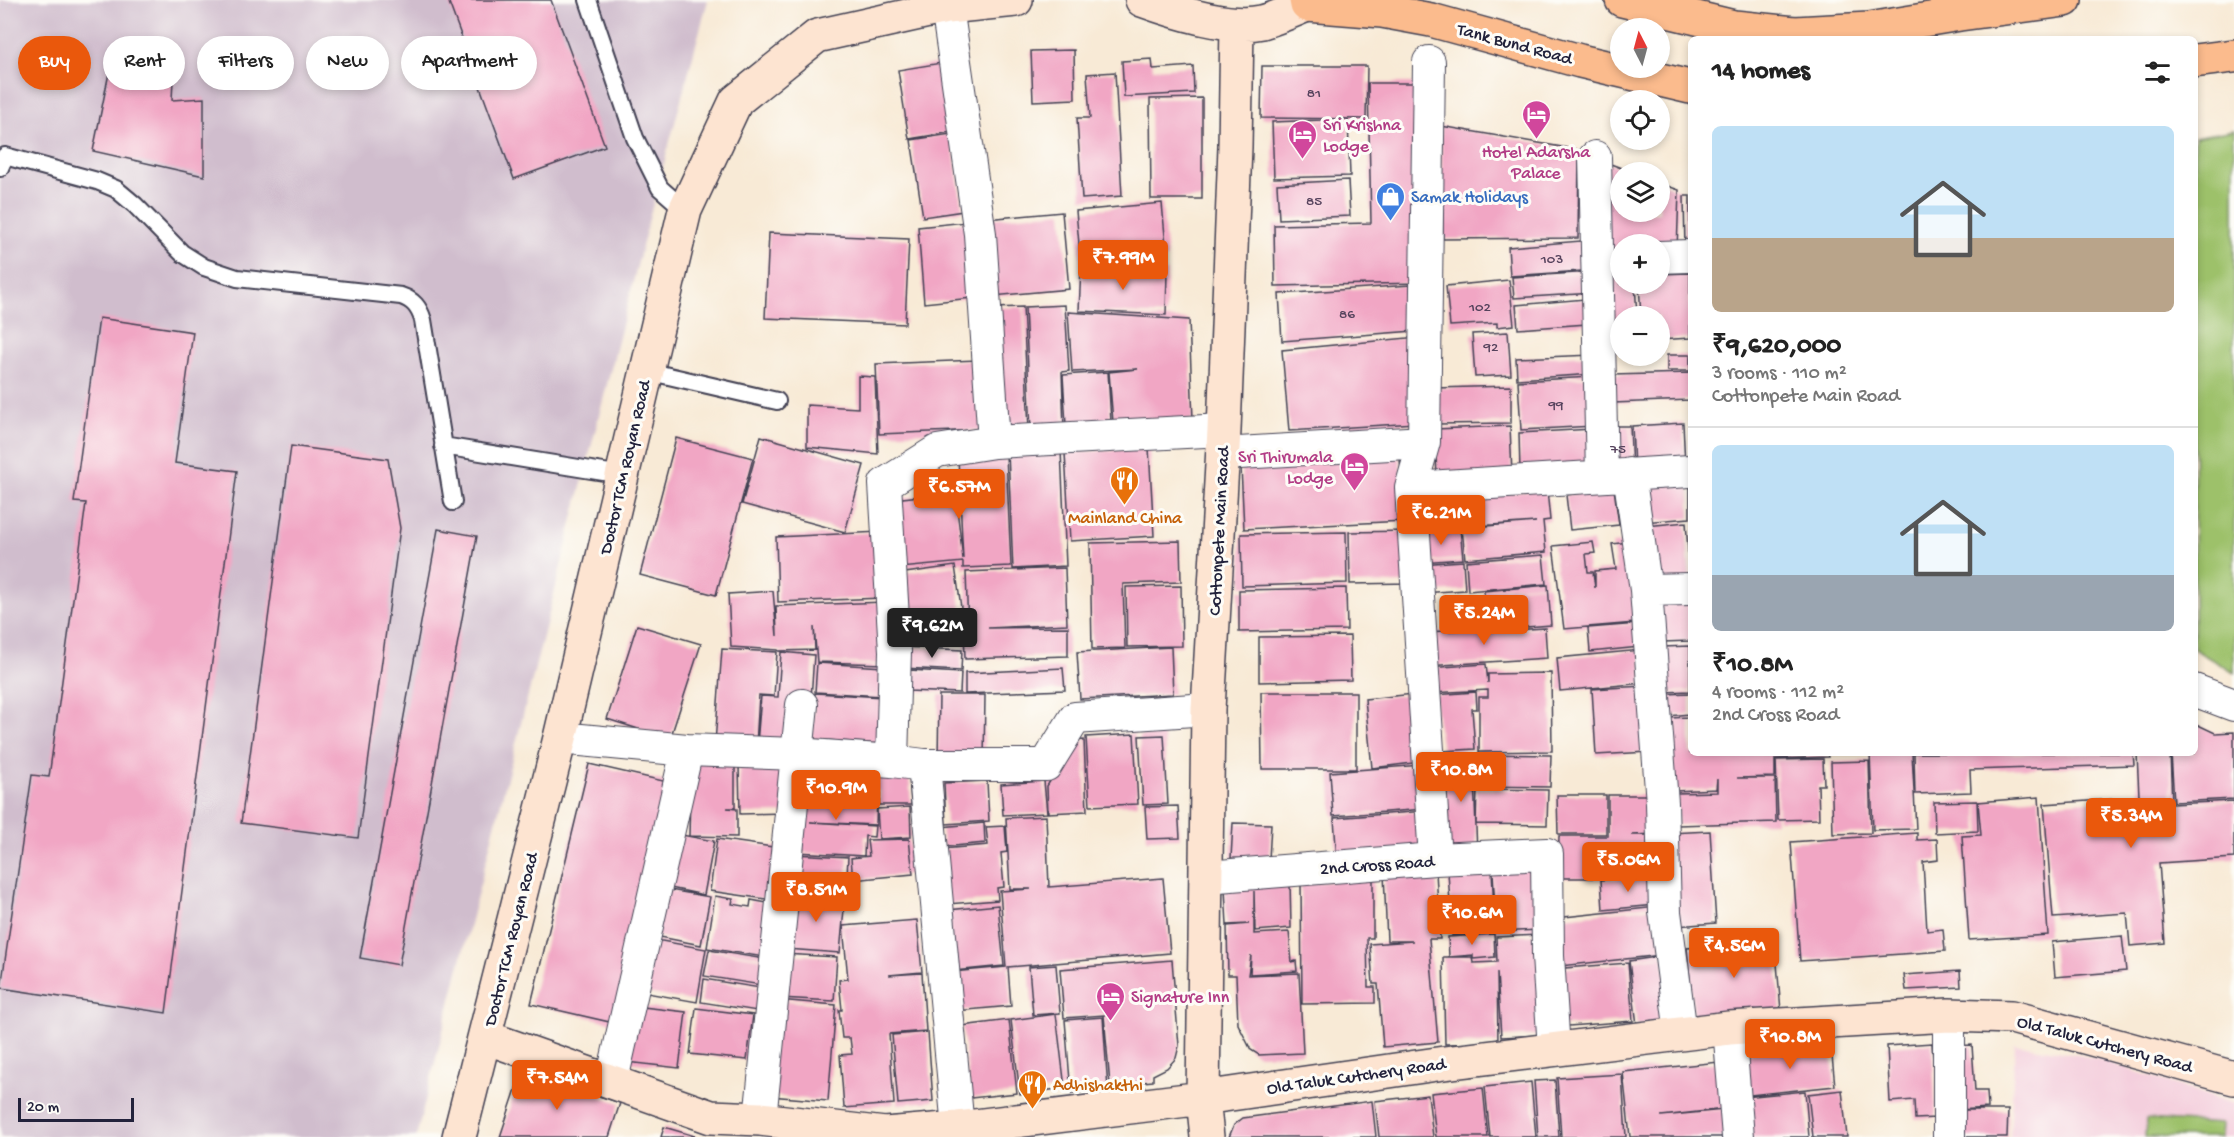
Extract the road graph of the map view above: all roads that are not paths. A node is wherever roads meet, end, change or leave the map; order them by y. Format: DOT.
graph roads {
  1 [pos="588,0"];
  2 [pos="1016,0"];
  3 [pos="1142,0"];
  4 [pos="1622,0"];
  5 [pos="2065,0"];
  6 [pos="1307,3"];
  7 [pos="1382,5"];
  8 [pos="947,7"];
  9 [pos="1237,24"];
  10 [pos="2234,56"];
  11 [pos="2198,60"];
  12 [pos="1430,62"];
  13 [pos="1688,87"];
  14 [pos="1595,157"];
  15 [pos="2,159"];
  16 [pos="685,210"];
  17 [pos="1688,256"];
  18 [pos="1670,257"];
  19 [pos="1609,260"];
  20 [pos="647,371"];
  21 [pos="777,401"];
  22 [pos="994,442"];
  23 [pos="1223,442"];
  24 [pos="1424,442"];
  25 [pos="442,446"];
  26 [pos="1688,471"];
  27 [pos="622,475"];
  28 [pos="1616,475"];
  29 [pos="1412,488"];
  30 [pos="453,502"];
  31 [pos="1688,589"];
  32 [pos="1646,590"];
  33 [pos="2198,692"];
  34 [pos="802,705"];
  35 [pos="2234,705"];
  36 [pos="1208,709"];
  37 [pos="560,738"];
  38 [pos="687,750"];
  39 [pos="797,754"];
  40 [pos="892,760"];
  41 [pos="924,765"];
  42 [pos="1435,859"];
  43 [pos="1206,877"];
  44 [pos="1949,1015"];
  45 [pos="1729,1028"];
  46 [pos="1681,1033"];
  47 [pos="485,1037"];
  48 [pos="1554,1050"];
  49 [pos="2234,1078"];
  50 [pos="612,1080"];
  51 [pos="1203,1098"];
  52 [pos="760,1119"];
  53 [pos="958,1128"];
  54 [pos="885,1136"];
  55 [pos="459,1137"];
  56 [pos="1207,1137"];
  57 [pos="1738,1137"];
  58 [pos="1949,1137"];
  1 -- 16 [label="lane"];
  2 -- 8 [label="main road, Doctor TCM Royan Road"];
  3 -- 9 [label="main road"];
  4 -- 5 [label="main road"];
  6 -- 7 [label="main road, Tank Bund Road"];
  6 -- 9 [label="main road"];
  7 -- 13 [label="main road, Tank Bund Road"];
  8 -- 16 [label="main road, Doctor TCM Royan Road"];
  8 -- 22 [label="street"];
  9 -- 23 [label="main road, Cottonpete Main Road"];
  10 -- 11 [label="main road"];
  12 -- 24 [label="street"];
  14 -- 19 [label="street"];
  15 -- 25 [label="lane"];
  16 -- 20 [label="main road, Doctor TCM Royan Road"];
  17 -- 18 [label="street"];
  19 -- 28 [label="street"];
  20 -- 21 [label="lane"];
  20 -- 27 [label="main road, Doctor TCM Royan Road"];
  22 -- 23 [label="street"];
  22 -- 40 [label="street"];
  23 -- 24 [label="street"];
  23 -- 36 [label="main road, Cottonpete Main Road"];
  24 -- 29 [label="street"];
  25 -- 27 [label="lane"];
  25 -- 30 [label="lane"];
  26 -- 28 [label="street"];
  27 -- 37 [label="main road, Doctor TCM Royan Road"];
  28 -- 29 [label="street"];
  28 -- 32 [label="street"];
  29 -- 42 [label="street"];
  31 -- 32 [label="street"];
  32 -- 46 [label="street"];
  33 -- 35 [label="street"];
  34 -- 39 [label="street"];
  36 -- 41 [label="street"];
  36 -- 43 [label="main road, Cottonpete Main Road"];
  37 -- 38 [label="street"];
  37 -- 47 [label="main road, Doctor TCM Royan Road"];
  38 -- 39 [label="street"];
  38 -- 50 [label="street"];
  39 -- 40 [label="street"];
  39 -- 52 [label="street"];
  40 -- 41 [label="street"];
  41 -- 53 [label="street"];
  42 -- 43 [label="street, 2nd Cross Road"];
  42 -- 48 [label="street, 2nd Cross Road"];
  43 -- 51 [label="main road, Cottonpete Main Road"];
  44 -- 45 [label="main road, Old Taluk Cutchery Road"];
  44 -- 49 [label="main road, Old Taluk Cutchery Road"];
  44 -- 58 [label="street"];
  45 -- 46 [label="main road, Old Taluk Cutchery Road"];
  45 -- 57 [label="street"];
  46 -- 48 [label="main road, Old Taluk Cutchery Road"];
  47 -- 50 [label="main road, Old Taluk Cutchery Road"];
  47 -- 55 [label="main road, Doctor TCM Royan Road"];
  48 -- 51 [label="main road, Old Taluk Cutchery Road"];
  50 -- 52 [label="main road, Old Taluk Cutchery Road"];
  51 -- 53 [label="main road, Old Taluk Cutchery Road"];
  51 -- 56 [label="main road, Cottonpete Main Road"];
  52 -- 54 [label="main road, Old Taluk Cutchery Road"];
  53 -- 54 [label="main road, Old Taluk Cutchery Road"];
}
